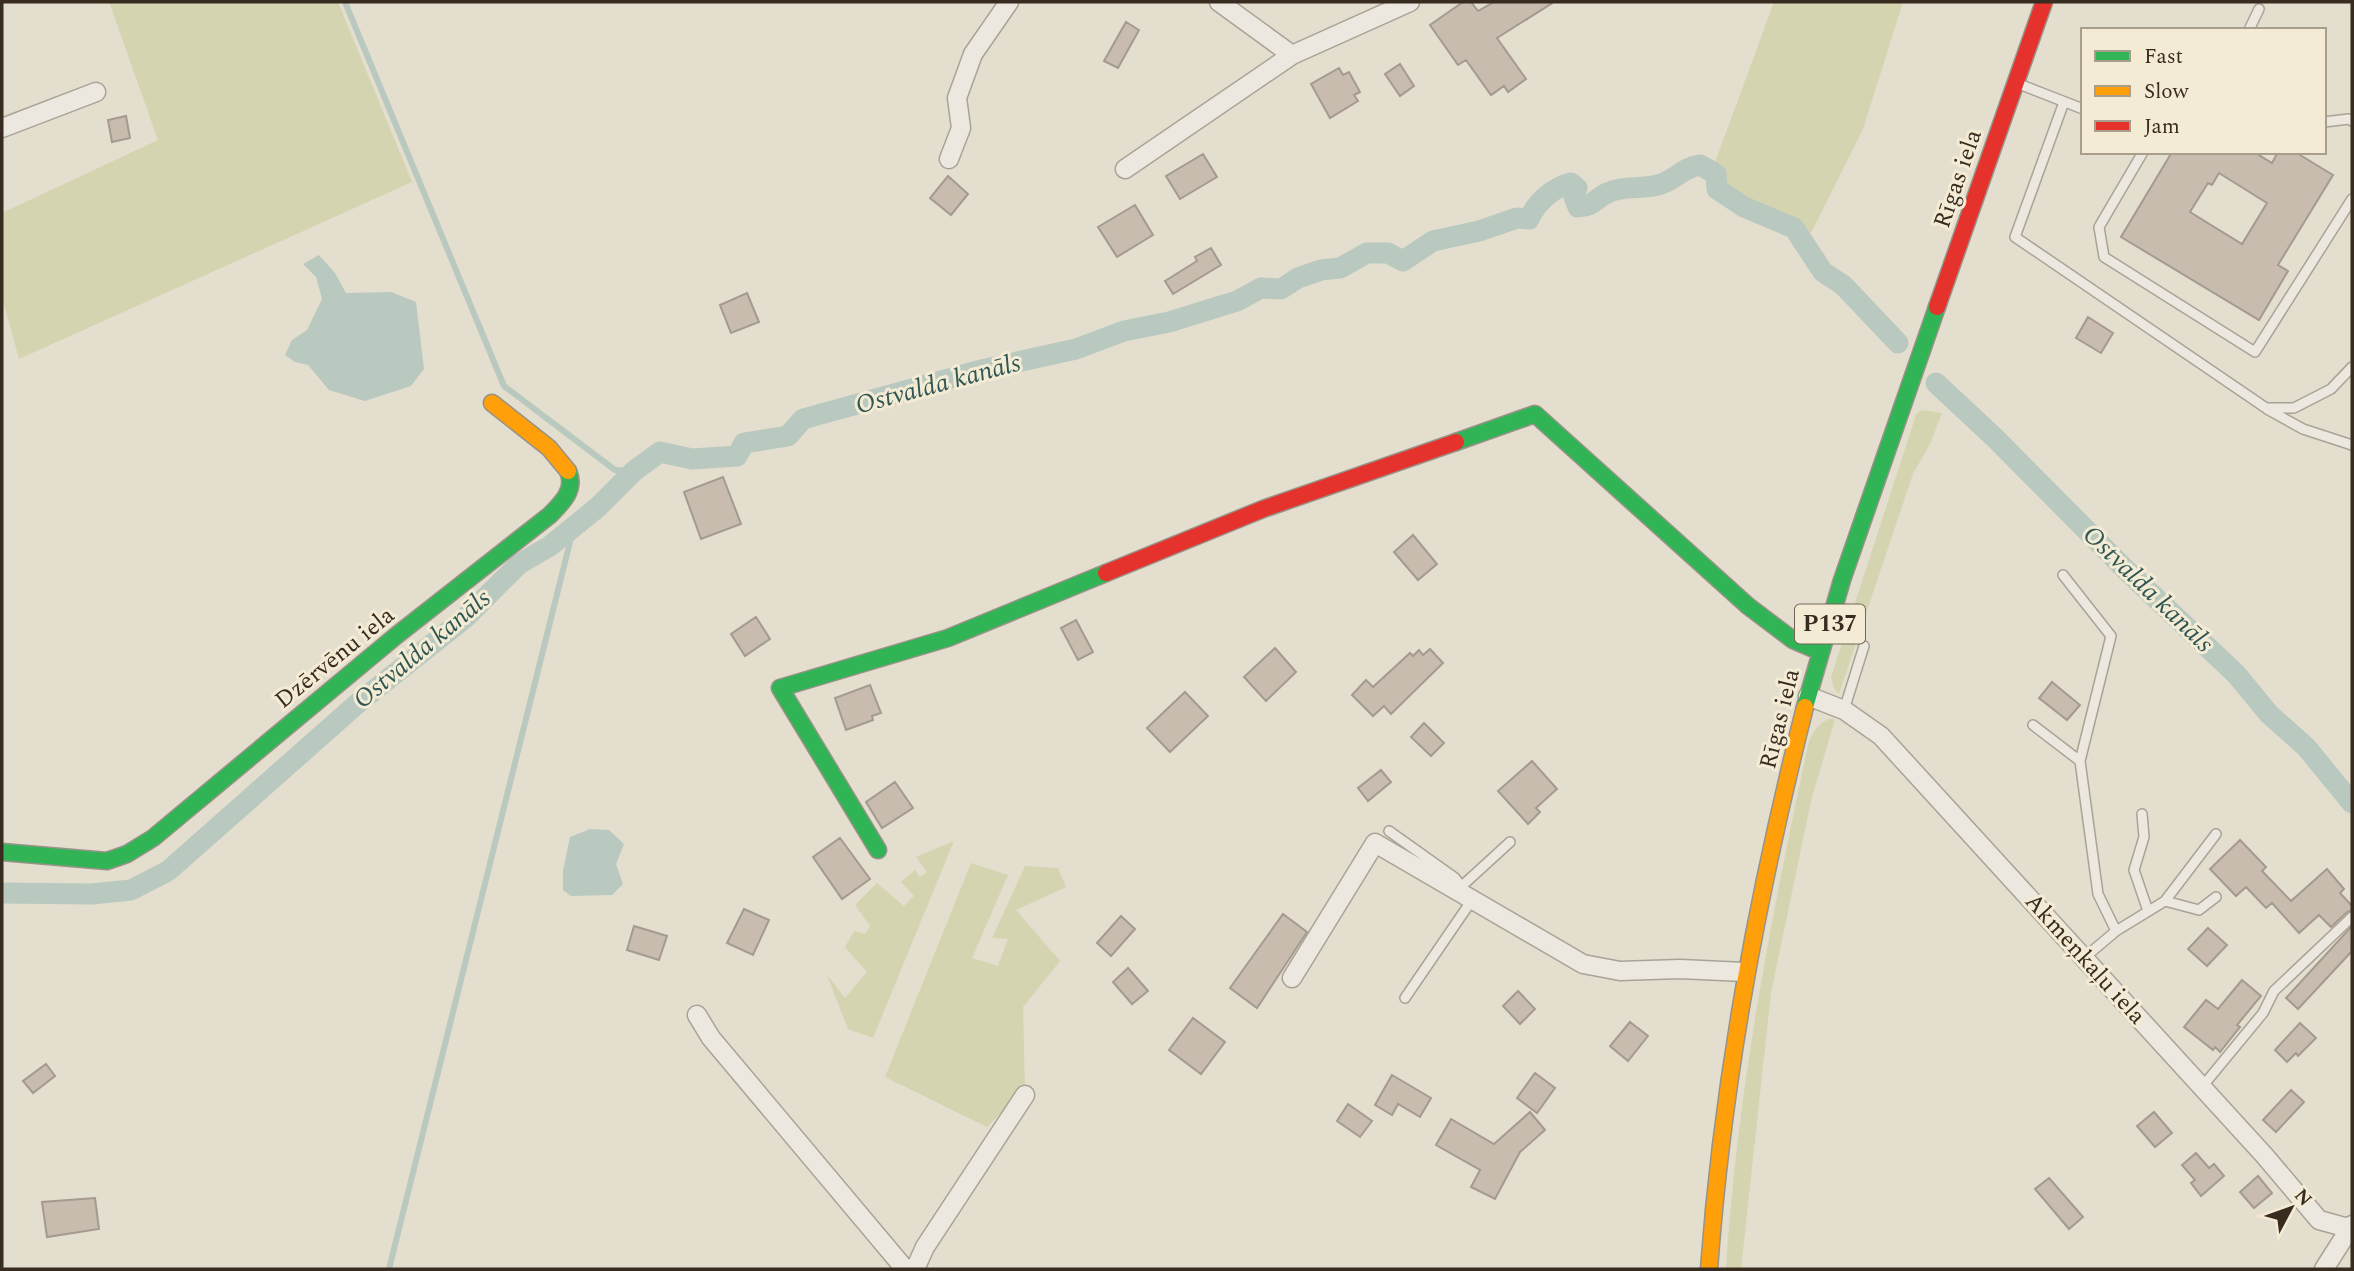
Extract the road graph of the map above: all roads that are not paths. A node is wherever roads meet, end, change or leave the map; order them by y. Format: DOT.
graph roads {
  1 [pos="1009,2"];
  2 [pos="1219,2"];
  3 [pos="1410,2"];
  4 [pos="2044,2"];
  5 [pos="2259,9"];
  6 [pos="2250,28"];
  7 [pos="1292,55"];
  8 [pos="2016,83"];
  9 [pos="96,92"];
  10 [pos="2064,102"];
  11 [pos="2081,108"];
  12 [pos="2352,121"];
  13 [pos="2326,122"];
  14 [pos="2,128"];
  15 [pos="2142,154"];
  16 [pos="949,159"];
  17 [pos="1125,169"];
  18 [pos="2352,199"];
  19 [pos="2352,367"];
  20 [pos="492,403"];
  21 [pos="2266,408"];
  22 [pos="2352,445"];
  23 [pos="2063,575"];
  24 [pos="1864,646"];
  25 [pos="1821,652"];
  26 [pos="1808,696"];
  27 [pos="1844,710"];
  28 [pos="2033,725"];
  29 [pos="2080,761"];
  30 [pos="2142,814"];
  31 [pos="1390,831"];
  32 [pos="2216,834"];
  33 [pos="1510,842"];
  34 [pos="878,850"];
  35 [pos="2,852"];
  36 [pos="1467,893"];
  37 [pos="2216,897"];
  38 [pos="2165,901"];
  39 [pos="2148,911"];
  40 [pos="2352,917"];
  41 [pos="2116,931"];
  42 [pos="2084,958"];
  43 [pos="1744,972"];
  44 [pos="1292,978"];
  45 [pos="1405,998"];
  46 [pos="697,1015"];
  47 [pos="2203,1087"];
  48 [pos="1025,1094"];
  49 [pos="2352,1227"];
  50 [pos="905,1269"];
  51 [pos="915,1269"];
  52 [pos="1709,1269"];
  53 [pos="2324,1269"];
  1 -- 16 [label="street"];
  2 -- 7 [label="street"];
  3 -- 7 [label="street"];
  4 -- 8 [label="street, Rīgas iela / P137"];
  5 -- 6 [label="lane"];
  7 -- 17 [label="street"];
  8 -- 10 [label="lane"];
  8 -- 25 [label="street, Rīgas iela / P137"];
  9 -- 14 [label="street"];
  10 -- 11 [label="lane"];
  10 -- 21 [label="lane"];
  12 -- 13 [label="lane"];
  15 -- 18 [label="lane"];
  19 -- 21 [label="lane"];
  20 -- 35 [label="street, Dzērvēnu iela"];
  21 -- 22 [label="lane"];
  23 -- 29 [label="lane"];
  24 -- 27 [label="lane"];
  25 -- 26 [label="street, Rīgas iela / P137"];
  25 -- 34 [label="street"];
  26 -- 27 [label="street, Akmeņkaļu iela"];
  26 -- 43 [label="street, Rīgas iela / P137"];
  27 -- 42 [label="street, Akmeņkaļu iela"];
  28 -- 29 [label="lane"];
  29 -- 41 [label="lane"];
  30 -- 39 [label="lane"];
  31 -- 36 [label="lane"];
  32 -- 38 [label="lane"];
  33 -- 36 [label="lane"];
  36 -- 43 [label="street"];
  36 -- 44 [label="street"];
  36 -- 45 [label="lane"];
  37 -- 38 [label="lane"];
  38 -- 39 [label="lane"];
  39 -- 41 [label="lane"];
  40 -- 47 [label="lane"];
  41 -- 42 [label="lane"];
  42 -- 47 [label="street, Akmeņkaļu iela"];
  43 -- 52 [label="street, Rīgas iela / P137"];
  46 -- 50 [label="street"];
  47 -- 49 [label="street, Akmeņkaļu iela"];
  48 -- 51 [label="street"];
  49 -- 53 [label="street"];
}
